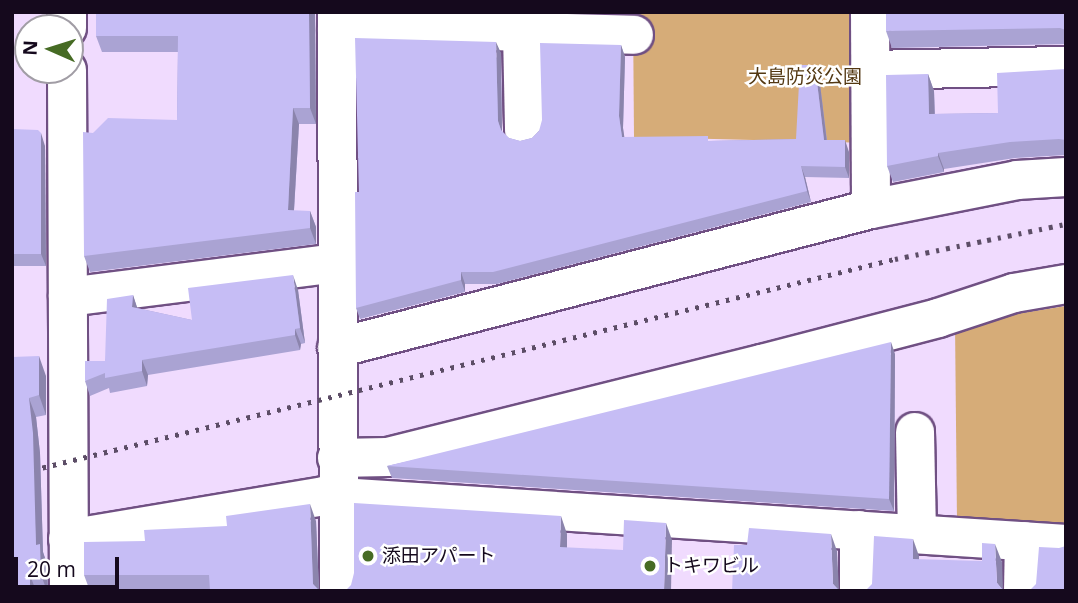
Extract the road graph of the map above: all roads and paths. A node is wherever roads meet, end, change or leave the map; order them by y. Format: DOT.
graph roads {
  1 [pos="870,12"];
  2 [pos="337,20"];
  3 [pos="522,32"];
  4 [pos="634,34"];
  5 [pos="1066,66"];
  6 [pos="870,70"];
  7 [pos="67,84"];
  8 [pos="524,131"];
  9 [pos="1066,177"];
  10 [pos="871,209"];
  11 [pos="337,263"];
  12 [pos="1066,284"];
  13 [pos="68,297"];
  14 [pos="337,348"];
  15 [pos="915,432"];
  16 [pos="337,458"];
  17 [pos="337,498"];
  18 [pos="859,530"];
  19 [pos="917,534"];
  20 [pos="68,539"];
  21 [pos="1024,541"];
  22 [pos="1066,544"];
  23 [pos="69,591"];
  24 [pos="339,591"];
  25 [pos="859,591"];
  26 [pos="1023,591"];
  1 -- 6 [label="street"];
  2 -- 3 [label="street"];
  2 -- 11 [label="street"];
  3 -- 4 [label="street"];
  3 -- 8 [label="street"];
  5 -- 6 [label="street"];
  6 -- 10 [label="street"];
  7 -- 13 [label="street"];
  9 -- 10 [label="street"];
  10 -- 14 [label="street"];
  11 -- 13 [label="street"];
  11 -- 14 [label="street"];
  12 -- 16 [label="street"];
  13 -- 20 [label="street"];
  14 -- 16 [label="street"];
  15 -- 19 [label="street"];
  16 -- 17 [label="street"];
  17 -- 18 [label="street"];
  17 -- 20 [label="street"];
  17 -- 24 [label="street"];
  18 -- 19 [label="street"];
  18 -- 25 [label="street"];
  19 -- 21 [label="street"];
  20 -- 23 [label="street"];
  21 -- 22 [label="street"];
  21 -- 26 [label="street"];
}
